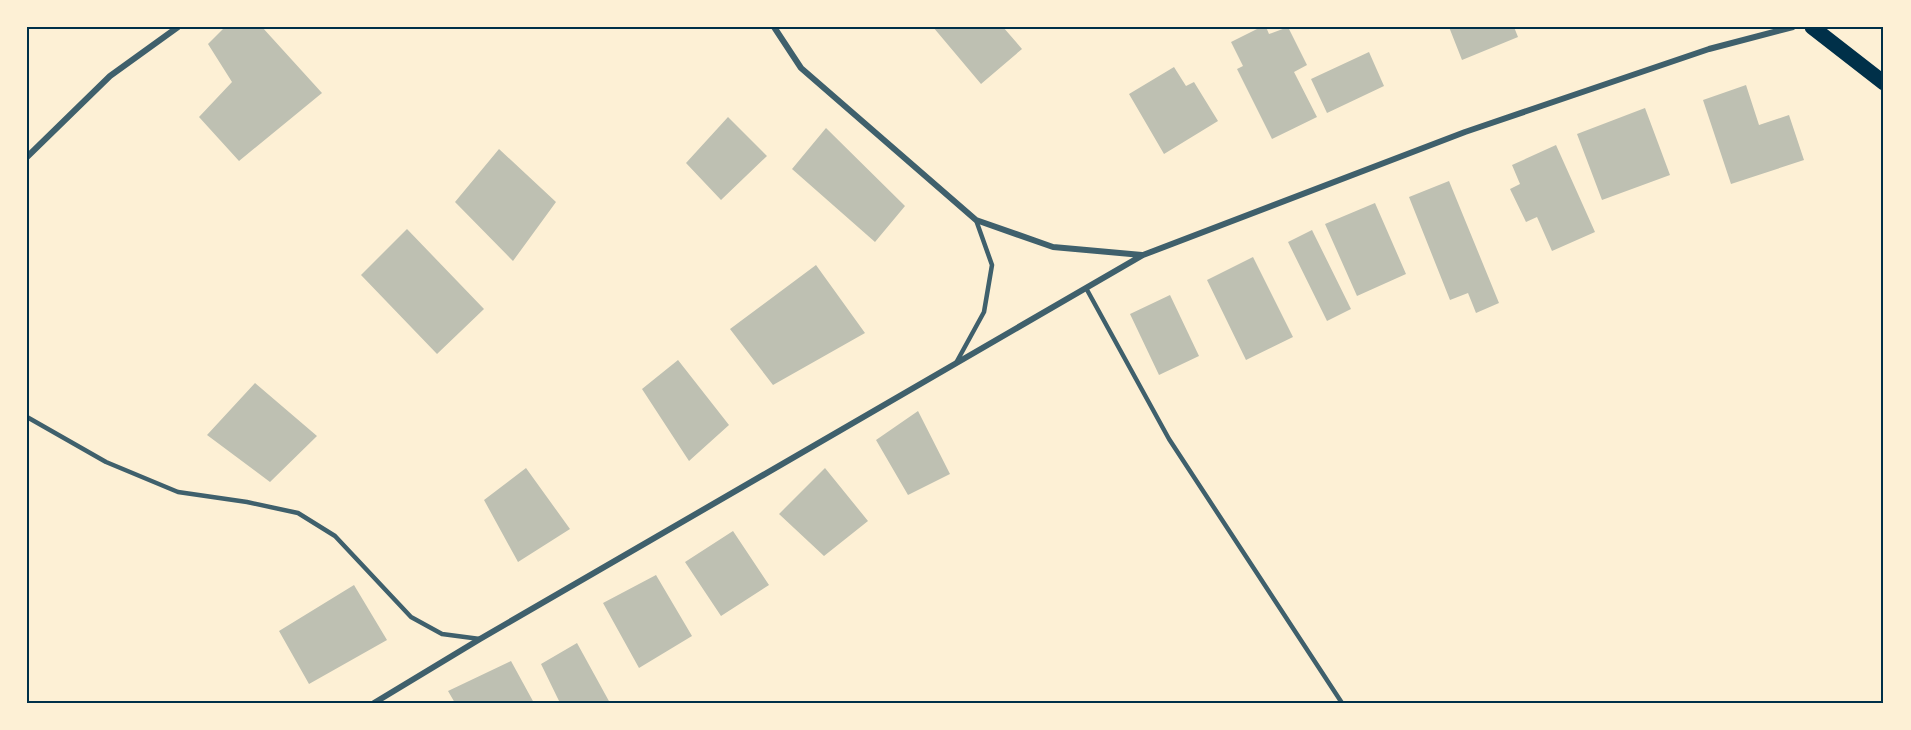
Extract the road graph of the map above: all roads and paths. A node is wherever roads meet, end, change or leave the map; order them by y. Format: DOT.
graph roads {
  1 [pos="178,27"];
  2 [pos="774,27"];
  3 [pos="1792,27"];
  4 [pos="1812,27"];
  5 [pos="1884,83"];
  6 [pos="27,157"];
  7 [pos="976,220"];
  8 [pos="1143,255"];
  9 [pos="1086,288"];
  10 [pos="955,365"];
  11 [pos="27,417"];
  12 [pos="480,639"];
  13 [pos="374,703"];
  14 [pos="1342,703"];
  1 -- 6 [label="street"];
  2 -- 7 [label="street"];
  3 -- 8 [label="street"];
  4 -- 5 [label="main road"];
  7 -- 8 [label="street"];
  7 -- 10 [label="lane"];
  8 -- 9 [label="street"];
  9 -- 10 [label="street"];
  9 -- 14 [label="lane"];
  10 -- 12 [label="street"];
  11 -- 12 [label="lane"];
  12 -- 13 [label="street"];
}
